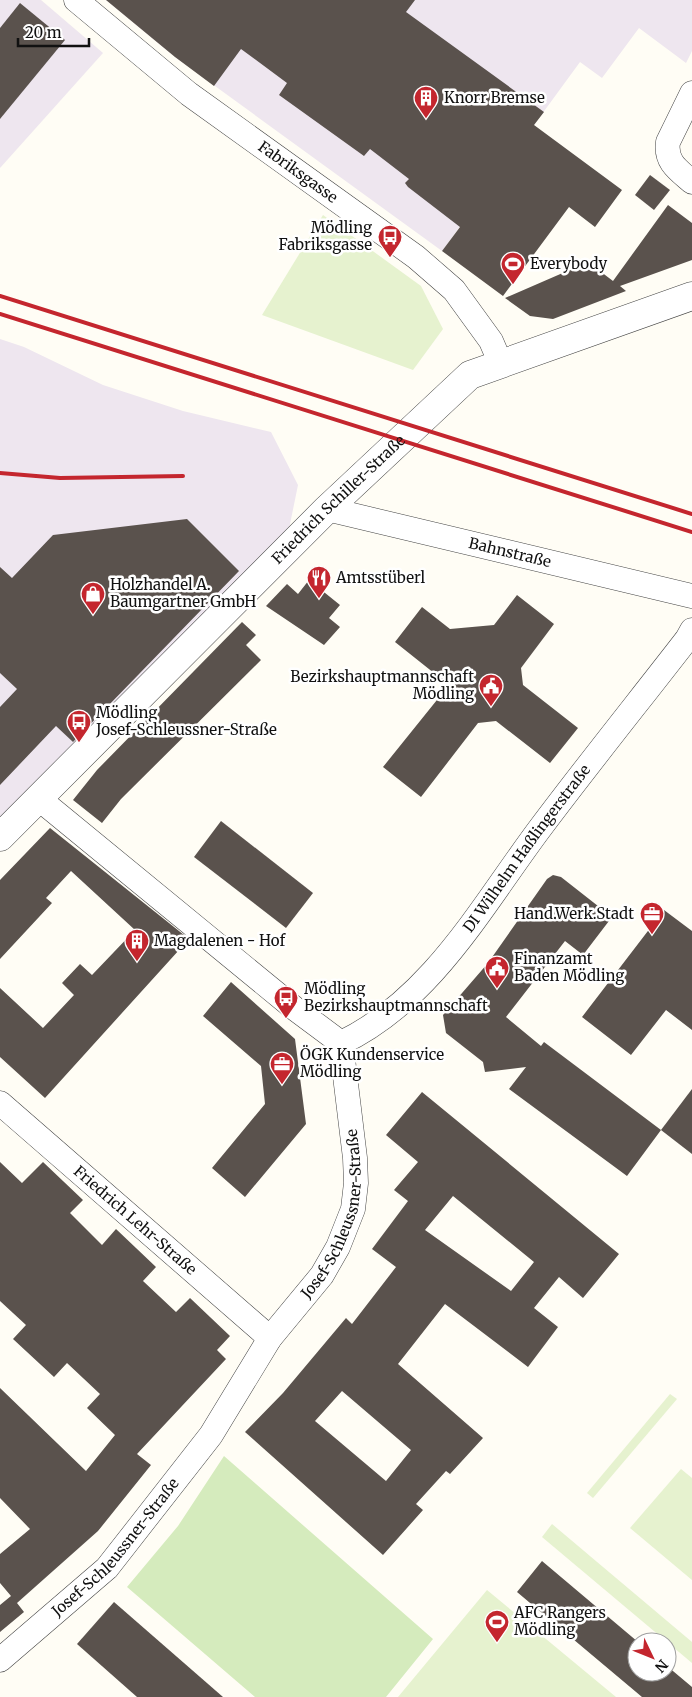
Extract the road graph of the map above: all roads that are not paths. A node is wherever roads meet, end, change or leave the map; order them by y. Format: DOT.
graph roads {
  1 [pos="76,0"];
  2 [pos="692,93"];
  3 [pos="692,182"];
  4 [pos="692,296"];
  5 [pos="500,362"];
  6 [pos="327,509"];
  7 [pos="692,596"];
  8 [pos="692,630"];
  9 [pos="38,798"];
  10 [pos="0,837"];
  11 [pos="341,1044"];
  12 [pos="0,1102"];
  13 [pos="270,1338"];
  14 [pos="0,1660"];
  1 -- 5 [label="street, Fabriksgasse"];
  2 -- 3 [label="street"];
  4 -- 5 [label="street, Friedrich Schiller-Straße"];
  5 -- 6 [label="street, Friedrich Schiller-Straße"];
  6 -- 7 [label="street, Bahnstraße"];
  6 -- 9 [label="street, Friedrich Schiller-Straße"];
  8 -- 11 [label="street, DI Wilhelm Haßlingerstraße"];
  9 -- 10 [label="street, Friedrich Schiller-Straße"];
  9 -- 11 [label="street"];
  11 -- 13 [label="street, Josef-Schleussner-Straße"];
  12 -- 13 [label="street, Friedrich Lehr-Straße"];
  13 -- 14 [label="street, Josef-Schleussner-Straße"];
}
